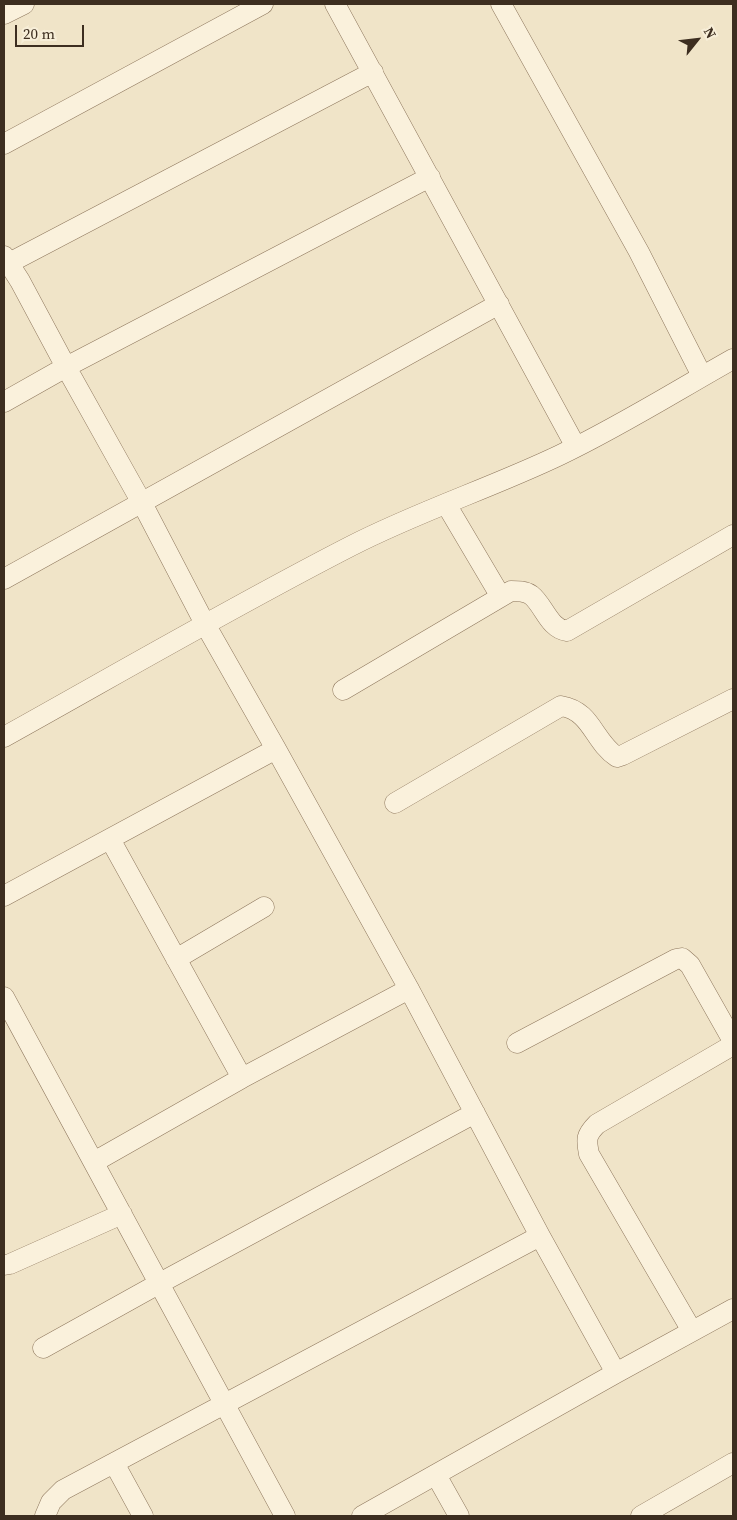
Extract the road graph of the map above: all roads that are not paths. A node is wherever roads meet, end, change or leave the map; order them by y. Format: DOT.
graph roads {
  1 [pos="24,4"];
  2 [pos="263,4"];
  3 [pos="335,4"];
  4 [pos="501,4"];
  5 [pos="4,14"];
  6 [pos="373,72"];
  7 [pos="4,144"];
  8 [pos="430,177"];
  9 [pos="6,259"];
  10 [pos="499,304"];
  11 [pos="733,359"];
  12 [pos="66,367"];
  13 [pos="702,376"];
  14 [pos="4,402"];
  15 [pos="576,447"];
  16 [pos="142,503"];
  17 [pos="446,504"];
  18 [pos="733,535"];
  19 [pos="4,579"];
  20 [pos="501,597"];
  21 [pos="205,624"];
  22 [pos="343,690"];
  23 [pos="733,699"];
  24 [pos="4,737"];
  25 [pos="276,749"];
  26 [pos="394,803"];
  27 [pos="110,839"];
  28 [pos="4,896"];
  29 [pos="264,907"];
  30 [pos="176,959"];
  31 [pos="409,989"];
  32 [pos="4,997"];
  33 [pos="517,1043"];
  34 [pos="733,1043"];
  35 [pos="242,1078"];
  36 [pos="475,1113"];
  37 [pos="94,1162"];
  38 [pos="122,1214"];
  39 [pos="540,1236"];
  40 [pos="6,1270"];
  41 [pos="160,1284"];
  42 [pos="733,1310"];
  43 [pos="692,1331"];
  44 [pos="44,1348"];
  45 [pos="616,1373"];
  46 [pos="226,1404"];
  47 [pos="114,1463"];
  48 [pos="733,1463"];
  49 [pos="436,1475"];
  50 [pos="366,1515"];
  51 [pos="46,1516"];
  52 [pos="143,1516"];
  53 [pos="285,1516"];
  54 [pos="459,1516"];
  55 [pos="641,1516"];
  1 -- 5 [label="street"];
  2 -- 7 [label="street"];
  3 -- 6 [label="street"];
  4 -- 13 [label="street"];
  6 -- 8 [label="street"];
  6 -- 9 [label="street"];
  8 -- 10 [label="street"];
  8 -- 12 [label="street"];
  9 -- 12 [label="street"];
  10 -- 15 [label="street"];
  10 -- 16 [label="street"];
  11 -- 13 [label="street"];
  12 -- 14 [label="street"];
  12 -- 16 [label="street"];
  13 -- 15 [label="street"];
  15 -- 17 [label="street"];
  16 -- 19 [label="street"];
  16 -- 21 [label="street"];
  17 -- 20 [label="street"];
  17 -- 21 [label="street"];
  18 -- 20 [label="street"];
  20 -- 22 [label="street"];
  21 -- 24 [label="street"];
  21 -- 25 [label="street"];
  23 -- 26 [label="street"];
  25 -- 27 [label="street"];
  25 -- 31 [label="street"];
  27 -- 28 [label="street"];
  27 -- 30 [label="street"];
  29 -- 30 [label="street"];
  30 -- 35 [label="street"];
  31 -- 35 [label="street"];
  31 -- 36 [label="street"];
  32 -- 37 [label="street"];
  33 -- 34 [label="street"];
  34 -- 43 [label="street"];
  35 -- 37 [label="street"];
  36 -- 39 [label="street"];
  36 -- 41 [label="street"];
  37 -- 38 [label="street"];
  38 -- 40 [label="street"];
  38 -- 41 [label="street"];
  39 -- 45 [label="street"];
  39 -- 46 [label="street"];
  41 -- 44 [label="street"];
  41 -- 46 [label="street"];
  42 -- 43 [label="street"];
  43 -- 45 [label="street"];
  45 -- 49 [label="street"];
  46 -- 47 [label="street"];
  46 -- 53 [label="street"];
  47 -- 51 [label="street"];
  47 -- 52 [label="street"];
  48 -- 55 [label="street"];
  49 -- 50 [label="street"];
  49 -- 54 [label="street"];
}
